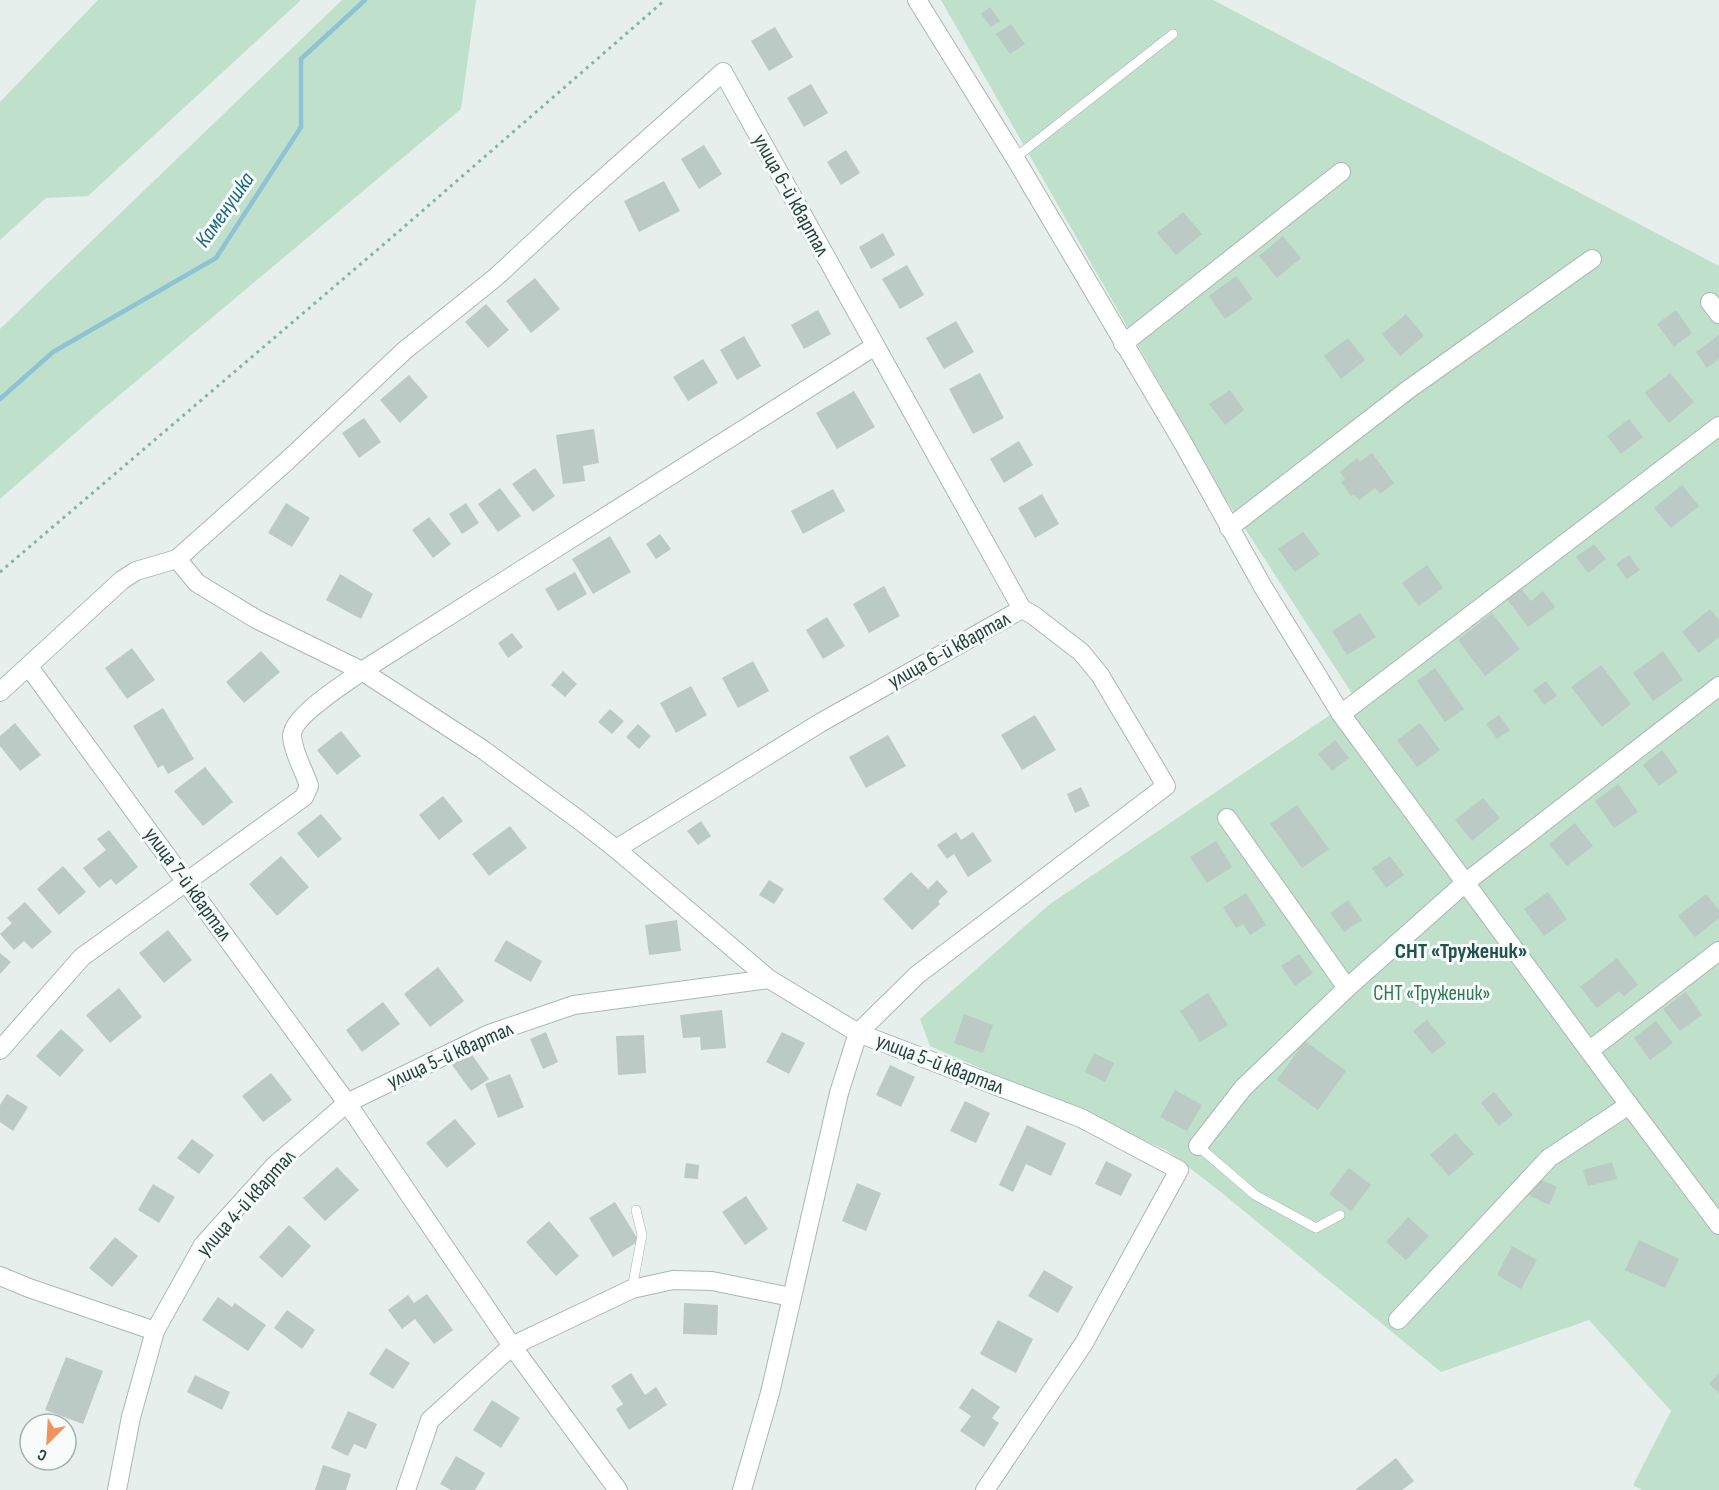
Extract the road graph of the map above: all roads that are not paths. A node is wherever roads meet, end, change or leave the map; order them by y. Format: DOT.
graph roads {
  1 [pos="917,0"];
  2 [pos="1173,34"];
  3 [pos="1016,158"];
  4 [pos="1341,172"];
  5 [pos="1592,259"];
  6 [pos="1123,344"];
  7 [pos="874,346"];
  8 [pos="1719,426"];
  9 [pos="1229,528"];
  10 [pos="177,558"];
  11 [pos="1022,609"];
  12 [pos="29,667"];
  13 [pos="362,671"];
  14 [pos="1719,686"];
  15 [pos="0,692"];
  16 [pos="1341,714"];
  17 [pos="1227,818"];
  18 [pos="616,849"];
  19 [pos="187,881"];
  20 [pos="1465,883"];
  21 [pos="1719,951"];
  22 [pos="769,979"];
  23 [pos="1347,988"];
  24 [pos="858,1033"];
  25 [pos="0,1050"];
  26 [pos="1590,1050"];
  27 [pos="347,1103"];
  28 [pos="1629,1105"];
  29 [pos="1198,1146"];
  30 [pos="636,1210"];
  31 [pos="1340,1215"];
  32 [pos="1717,1218"];
  33 [pos="0,1276"];
  34 [pos="632,1289"];
  35 [pos="791,1297"];
  36 [pos="1398,1320"];
  37 [pos="155,1331"];
  38 [pos="513,1346"];
  39 [pos="117,1490"];
  40 [pos="406,1490"];
  41 [pos="618,1490"];
  42 [pos="742,1490"];
  43 [pos="985,1490"];
  1 -- 3 [label="street"];
  2 -- 3 [label="lane"];
  3 -- 6 [label="street"];
  4 -- 6 [label="street"];
  5 -- 9 [label="street"];
  6 -- 9 [label="street"];
  7 -- 10 [label="street, улица 6-й квартал"];
  7 -- 11 [label="street, улица 6-й квартал"];
  7 -- 13 [label="street"];
  8 -- 16 [label="street"];
  9 -- 16 [label="street"];
  10 -- 12 [label="street"];
  10 -- 13 [label="street"];
  11 -- 18 [label="street, улица 6-й квартал"];
  11 -- 24 [label="street"];
  12 -- 15 [label="street"];
  12 -- 19 [label="street, улица 7-й квартал"];
  13 -- 18 [label="street"];
  13 -- 19 [label="street"];
  14 -- 20 [label="street"];
  16 -- 20 [label="street"];
  17 -- 23 [label="street"];
  18 -- 22 [label="street"];
  19 -- 25 [label="street"];
  19 -- 27 [label="street, улица 7-й квартал"];
  20 -- 23 [label="street"];
  20 -- 26 [label="street"];
  21 -- 26 [label="street"];
  22 -- 24 [label="street, улица 5-й квартал"];
  22 -- 27 [label="street, улица 5-й квартал"];
  23 -- 29 [label="street"];
  24 -- 35 [label="street"];
  24 -- 43 [label="street, улица 5-й квартал"];
  26 -- 28 [label="street"];
  27 -- 37 [label="street, улица 4-й квартал"];
  27 -- 38 [label="street, улица 7-й квартал"];
  28 -- 32 [label="street"];
  28 -- 36 [label="street"];
  29 -- 31 [label="lane"];
  30 -- 34 [label="lane"];
  33 -- 37 [label="street"];
  34 -- 35 [label="street"];
  34 -- 38 [label="street"];
  35 -- 42 [label="street"];
  37 -- 39 [label="street, улица 4-й квартал"];
  38 -- 40 [label="street"];
  38 -- 41 [label="street, улица 7-й квартал"];
}
